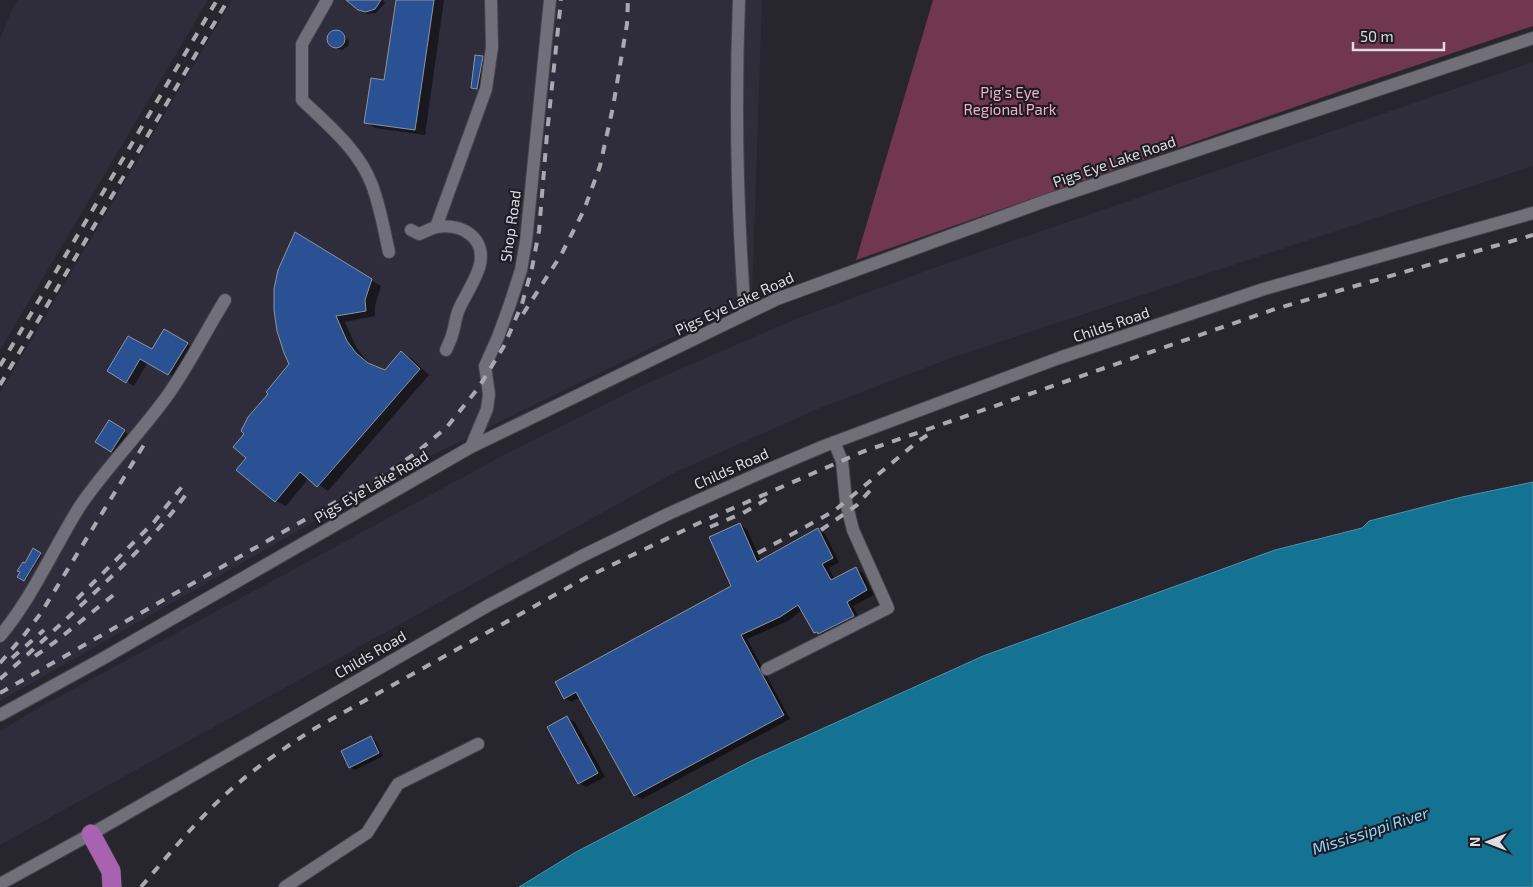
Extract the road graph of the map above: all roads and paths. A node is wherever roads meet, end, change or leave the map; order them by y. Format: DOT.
graph roads {
  1 [pos="327,0"];
  2 [pos="491,0"];
  3 [pos="550,0"];
  4 [pos="739,0"];
  5 [pos="1533,38"];
  6 [pos="1533,213"];
  7 [pos="436,227"];
  8 [pos="411,230"];
  9 [pos="389,252"];
  10 [pos="225,300"];
  11 [pos="745,314"];
  12 [pos="446,350"];
  13 [pos="834,442"];
  14 [pos="471,447"];
  15 [pos="0,636"];
  16 [pos="767,669"];
  17 [pos="0,715"];
  18 [pos="478,744"];
  19 [pos="91,834"];
  20 [pos="0,884"];
  21 [pos="112,887"];
  22 [pos="285,887"];
  1 -- 9 [label="street"];
  2 -- 7 [label="street"];
  3 -- 14 [label="street, Shop Road"];
  4 -- 11 [label="street"];
  5 -- 11 [label="street, Pigs Eye Lake Road"];
  6 -- 13 [label="street, Childs Road"];
  7 -- 8 [label="street"];
  7 -- 12 [label="street"];
  10 -- 15 [label="street"];
  11 -- 14 [label="street, Pigs Eye Lake Road"];
  13 -- 16 [label="street"];
  13 -- 19 [label="street, Childs Road"];
  14 -- 17 [label="street, Pigs Eye Lake Road"];
  18 -- 22 [label="street"];
  19 -- 20 [label="street, Childs Road"];
  19 -- 21 [label="highway"];
}
